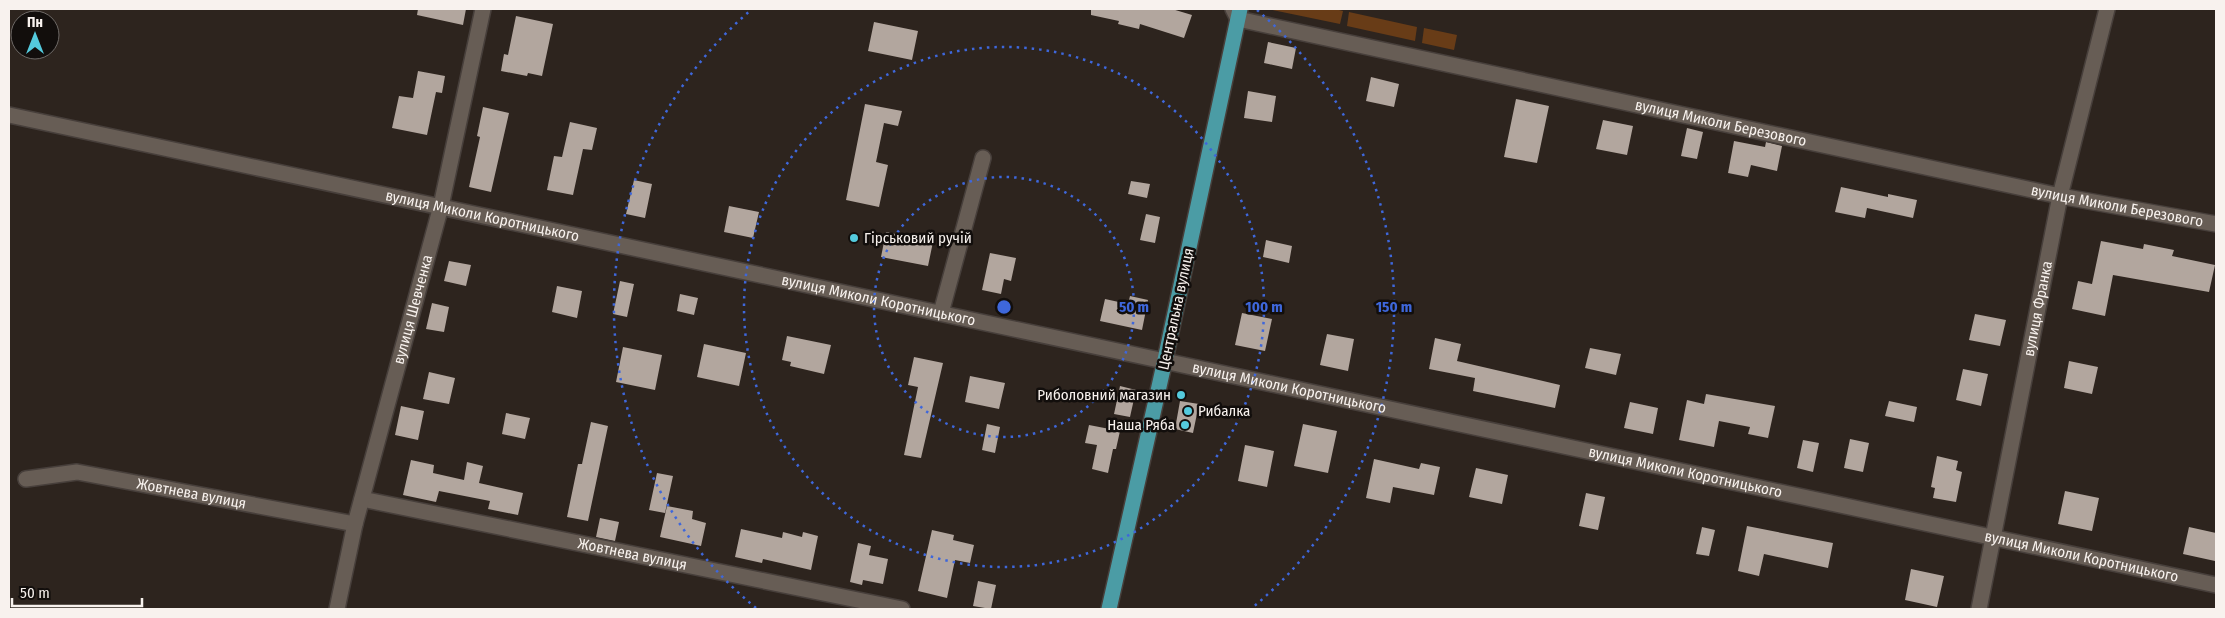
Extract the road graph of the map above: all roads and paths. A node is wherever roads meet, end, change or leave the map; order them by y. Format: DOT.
graph roads {
  1 [pos="483,9"];
  2 [pos="2107,9"];
  3 [pos="1237,12"];
  4 [pos="9,115"];
  5 [pos="983,158"];
  6 [pos="2060,196"];
  7 [pos="441,206"];
  8 [pos="2216,224"];
  9 [pos="941,313"];
  10 [pos="1165,360"];
  11 [pos="26,479"];
  12 [pos="362,499"];
  13 [pos="355,524"];
  14 [pos="1994,538"];
  15 [pos="2216,584"];
  16 [pos="337,609"];
  17 [pos="902,609"];
  18 [pos="1109,609"];
  19 [pos="1979,609"];
  1 -- 7 [label="street, вулиця Шевченка"];
  2 -- 6 [label="street, вулиця Франка"];
  3 -- 6 [label="street, вулиця Миколи Березового"];
  3 -- 10 [label="main road, Центральна вулиця"];
  4 -- 7 [label="street, вулиця Миколи Коротницького"];
  5 -- 9 [label="street"];
  6 -- 8 [label="street, вулиця Миколи Березового"];
  6 -- 14 [label="street, вулиця Франка"];
  7 -- 9 [label="street, вулиця Миколи Коротницького"];
  7 -- 12 [label="street, вулиця Шевченка"];
  9 -- 10 [label="street, вулиця Миколи Коротницького"];
  10 -- 14 [label="street, вулиця Миколи Коротницького"];
  10 -- 18 [label="main road, Центральна вулиця"];
  11 -- 13 [label="street, Жовтнева вулиця"];
  12 -- 13 [label="street, вулиця Шевченка"];
  12 -- 17 [label="street, Жовтнева вулиця"];
  13 -- 16 [label="street, вулиця Шевченка"];
  14 -- 15 [label="street, вулиця Миколи Коротницького"];
  14 -- 19 [label="street, вулиця Франка"];
}
